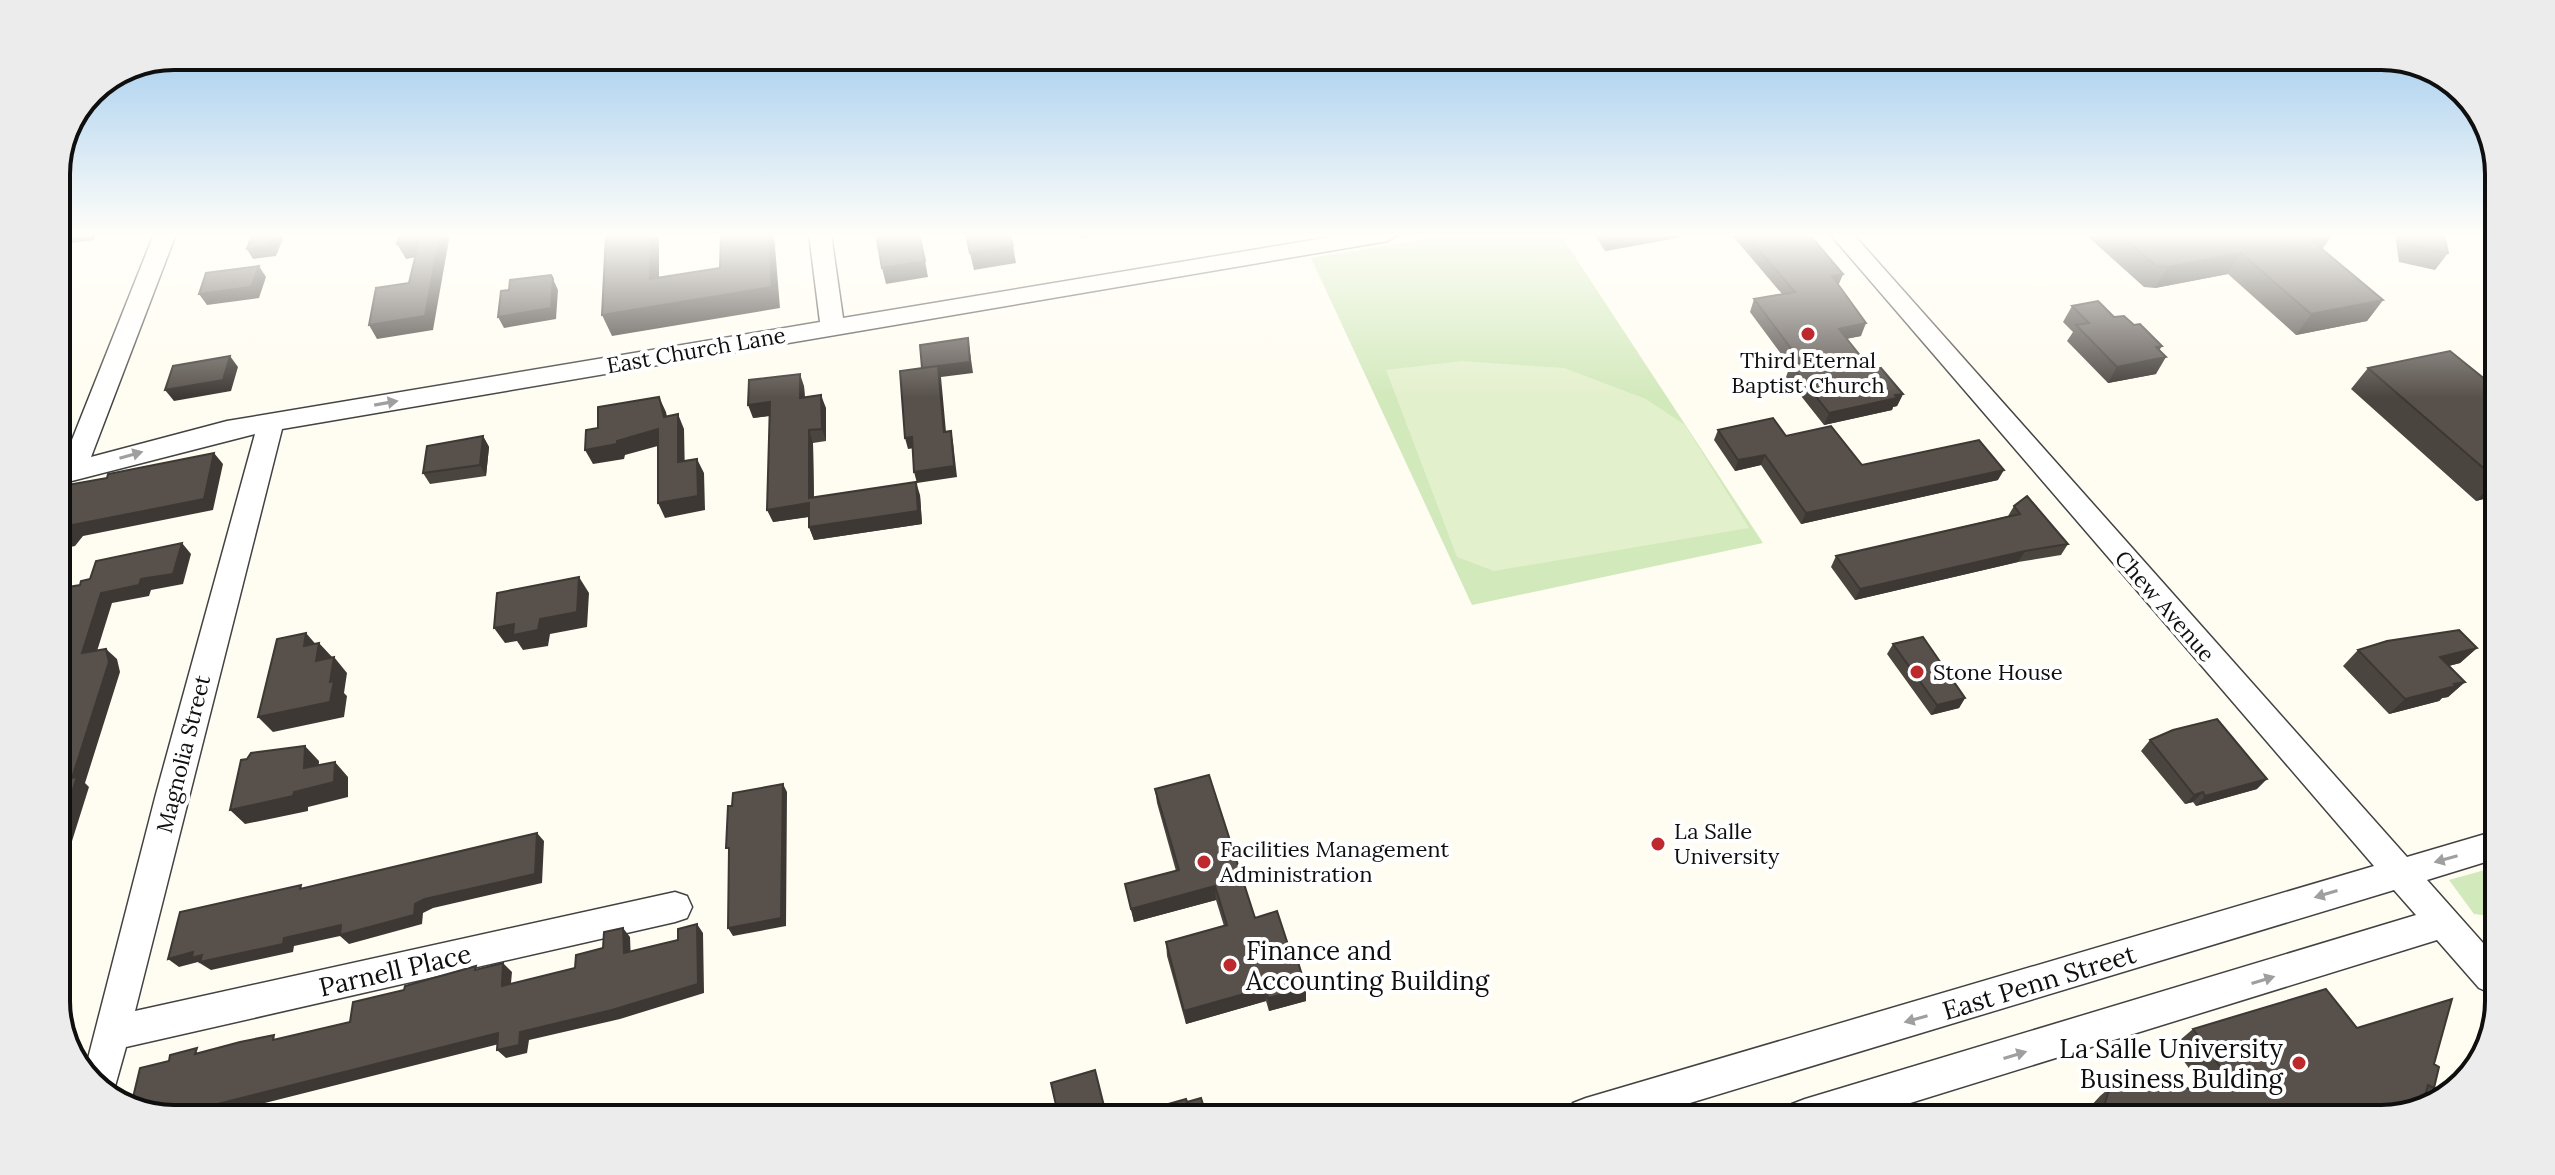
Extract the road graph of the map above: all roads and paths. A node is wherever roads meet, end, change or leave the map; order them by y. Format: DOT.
graph roads {
  1 [pos="142,289"];
  2 [pos="827,289"];
  3 [pos="1057,289"];
  4 [pos="1889,289"];
  5 [pos="832,326"];
  6 [pos="271,423"];
  7 [pos="70,462"];
  8 [pos="70,473"];
  9 [pos="2485,848"];
  10 [pos="2400,871"];
  11 [pos="675,907"];
  12 [pos="2444,922"];
  13 [pos="2485,970"];
  14 [pos="114,1033"];
  15 [pos="102,1076"];
  16 [pos="1623,1105"];
  17 [pos="1845,1105"];
  1 -- 7 [label="street"];
  2 -- 5 [label="street"];
  3 -- 5 [label="street, East Church Lane"];
  4 -- 10 [label="street, Chew Avenue"];
  6 -- 5 [label="street, East Church Lane, one-way"];
  8 -- 6 [label="street, East Church Lane, one-way"];
  6 -- 14 [label="street, Magnolia Street"];
  9 -- 10 [label="street, East Penn Street, one-way"];
  10 -- 12 [label="street, Chew Avenue"];
  10 -- 16 [label="street, East Penn Street, one-way"];
  11 -- 14 [label="street, Parnell Place"];
  12 -- 13 [label="street, Chew Avenue"];
  17 -- 12 [label="street, one-way"];
  14 -- 15 [label="street, Magnolia Street"];
}
